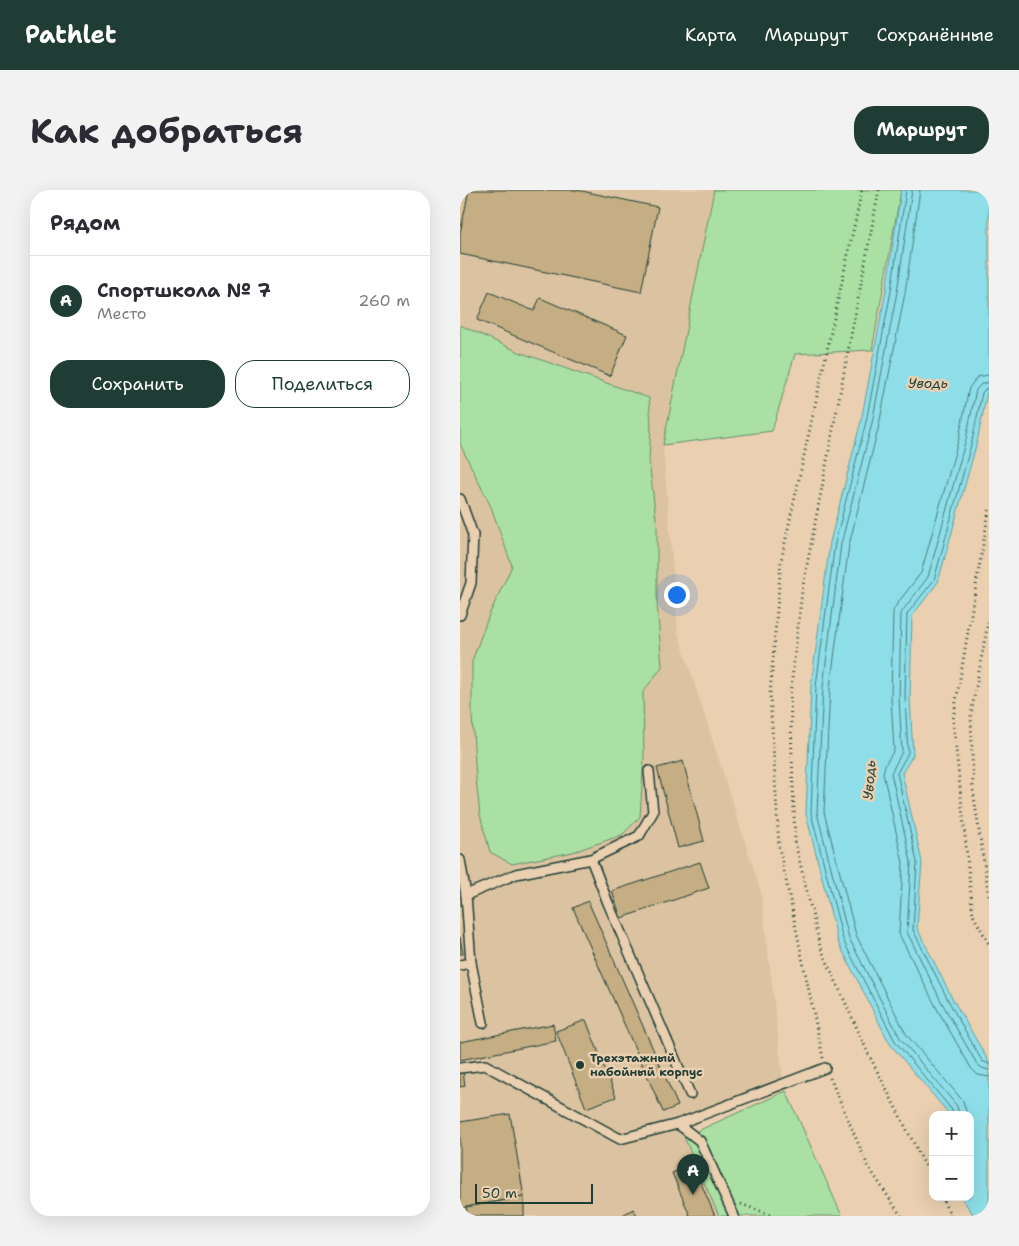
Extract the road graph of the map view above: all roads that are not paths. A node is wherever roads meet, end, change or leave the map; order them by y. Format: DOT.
graph roads {
  1 [pos="460,500"];
  2 [pos="460,615"];
  3 [pos="649,771"];
  4 [pos="591,858"];
  5 [pos="460,860"];
  6 [pos="466,895"];
  7 [pos="471,963"];
  8 [pos="460,965"];
  9 [pos="483,1023"];
  10 [pos="460,1068"];
  11 [pos="825,1068"];
  12 [pos="690,1094"];
  13 [pos="678,1124"];
  14 [pos="734,1216"];
  1 -- 2 [label="lane"];
  3 -- 4 [label="lane"];
  4 -- 6 [label="lane"];
  4 -- 12 [label="lane"];
  5 -- 6 [label="lane"];
  6 -- 7 [label="lane"];
  7 -- 8 [label="lane"];
  7 -- 9 [label="lane"];
  10 -- 13 [label="lane"];
  11 -- 13 [label="lane"];
  13 -- 14 [label="lane"];
}
